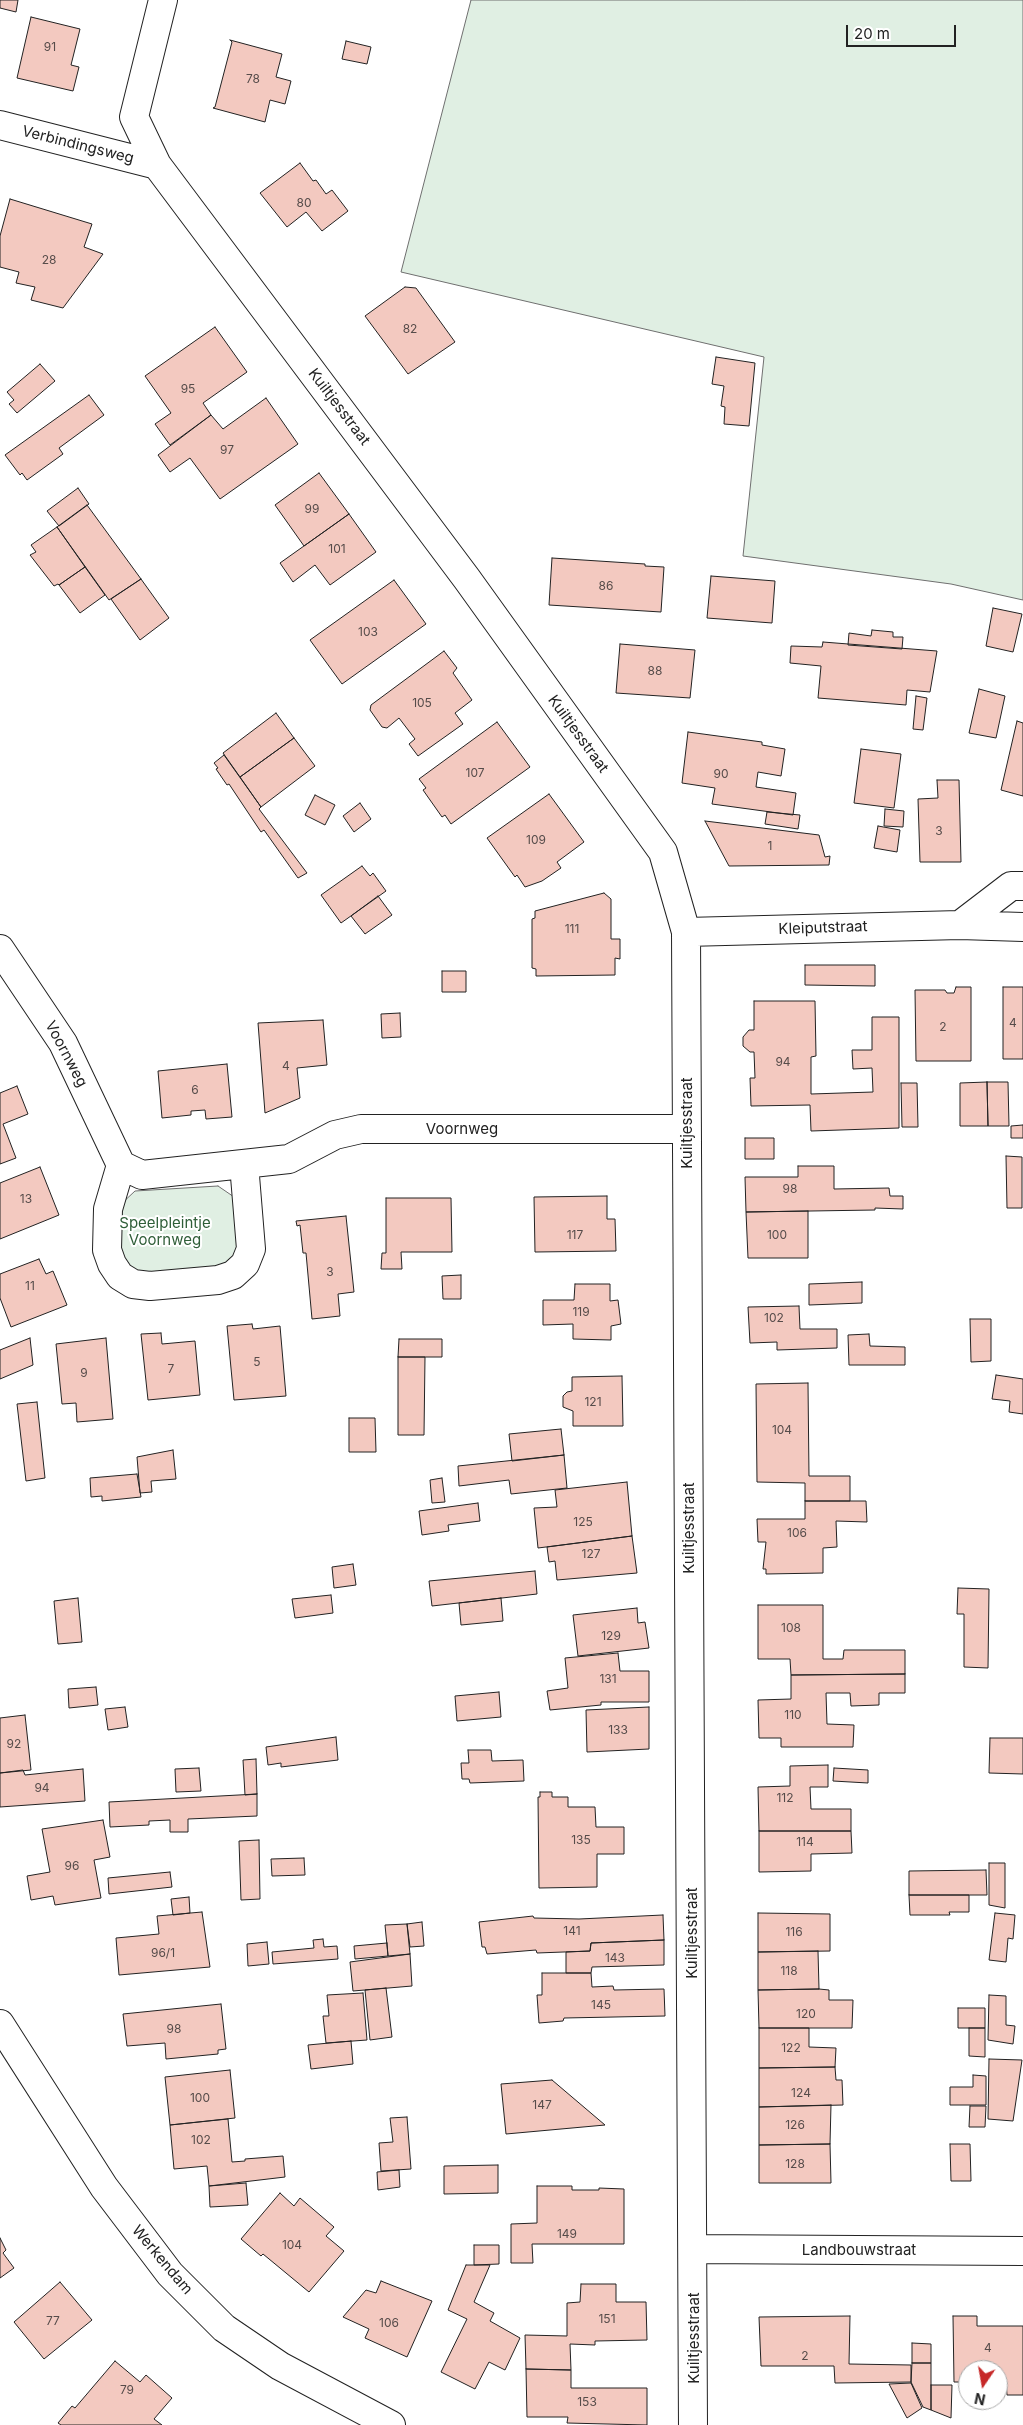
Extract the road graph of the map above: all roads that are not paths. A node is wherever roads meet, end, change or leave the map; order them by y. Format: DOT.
graph roads {
  1 [pos="164,0"];
  2 [pos="0,125"];
  3 [pos="157,165"];
  4 [pos="1023,886"];
  5 [pos="960,925"];
  6 [pos="1023,927"];
  7 [pos="686,932"];
  8 [pos="0,949"];
  9 [pos="686,1130"];
  10 [pos="244,1164"];
  11 [pos="122,1165"];
  12 [pos="0,2024"];
  13 [pos="694,2249"];
  14 [pos="1023,2251"];
  15 [pos="391,2425"];
  16 [pos="693,2425"];
  1 -- 3 [label="street, Kuiltjesstraat"];
  2 -- 3 [label="street, Verbindingsweg"];
  3 -- 7 [label="street, Kuiltjesstraat"];
  4 -- 5 [label="street"];
  5 -- 6 [label="street, Kleiputstraat"];
  5 -- 7 [label="street, Kleiputstraat"];
  7 -- 9 [label="street, Kuiltjesstraat"];
  8 -- 11 [label="street, Voornweg"];
  9 -- 10 [label="street, Voornweg"];
  9 -- 13 [label="street, Kuiltjesstraat"];
  10 -- 11 [label="street, Voornweg"];
  10 -- 11 [label="street"];
  12 -- 15 [label="street, Werkendam"];
  13 -- 14 [label="street, Landbouwstraat"];
  13 -- 16 [label="street, Kuiltjesstraat"];
}
